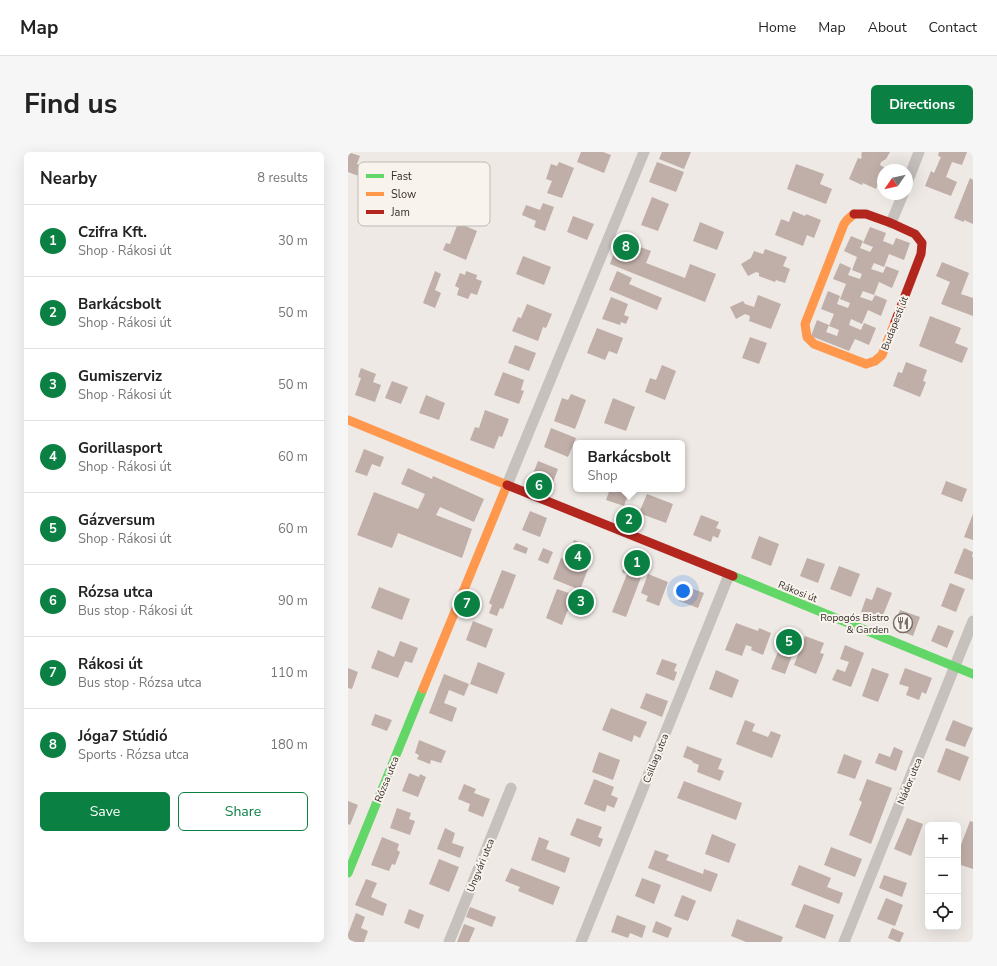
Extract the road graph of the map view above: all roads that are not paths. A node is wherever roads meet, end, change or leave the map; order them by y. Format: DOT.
graph roads {
  1 [pos="644,152"];
  2 [pos="919,152"];
  3 [pos="913,168"];
  4 [pos="900,200"];
  5 [pos="891,223"];
  6 [pos="348,420"];
  7 [pos="507,485"];
  8 [pos="729,575"];
  9 [pos="973,621"];
  10 [pos="955,666"];
  11 [pos="973,674"];
  12 [pos="511,788"];
  13 [pos="348,873"];
  14 [pos="449,942"];
  15 [pos="582,942"];
  16 [pos="844,942"];
  1 -- 7 [label="street, Rózsa utca"];
  2 -- 3 [label="street"];
  4 -- 5 [label="street"];
  5 -- 5 [label="street, Budapesti út"];
  6 -- 7 [label="street, Rákosi út"];
  7 -- 8 [label="street, Rákosi út"];
  7 -- 13 [label="street, Rózsa utca"];
  8 -- 10 [label="street, Rákosi út"];
  8 -- 15 [label="street, Csillag utca"];
  9 -- 10 [label="street, Nádor utca"];
  10 -- 11 [label="street, Rákosi út"];
  10 -- 16 [label="street, Nádor utca"];
  12 -- 14 [label="street, Ungvári utca"];
}
